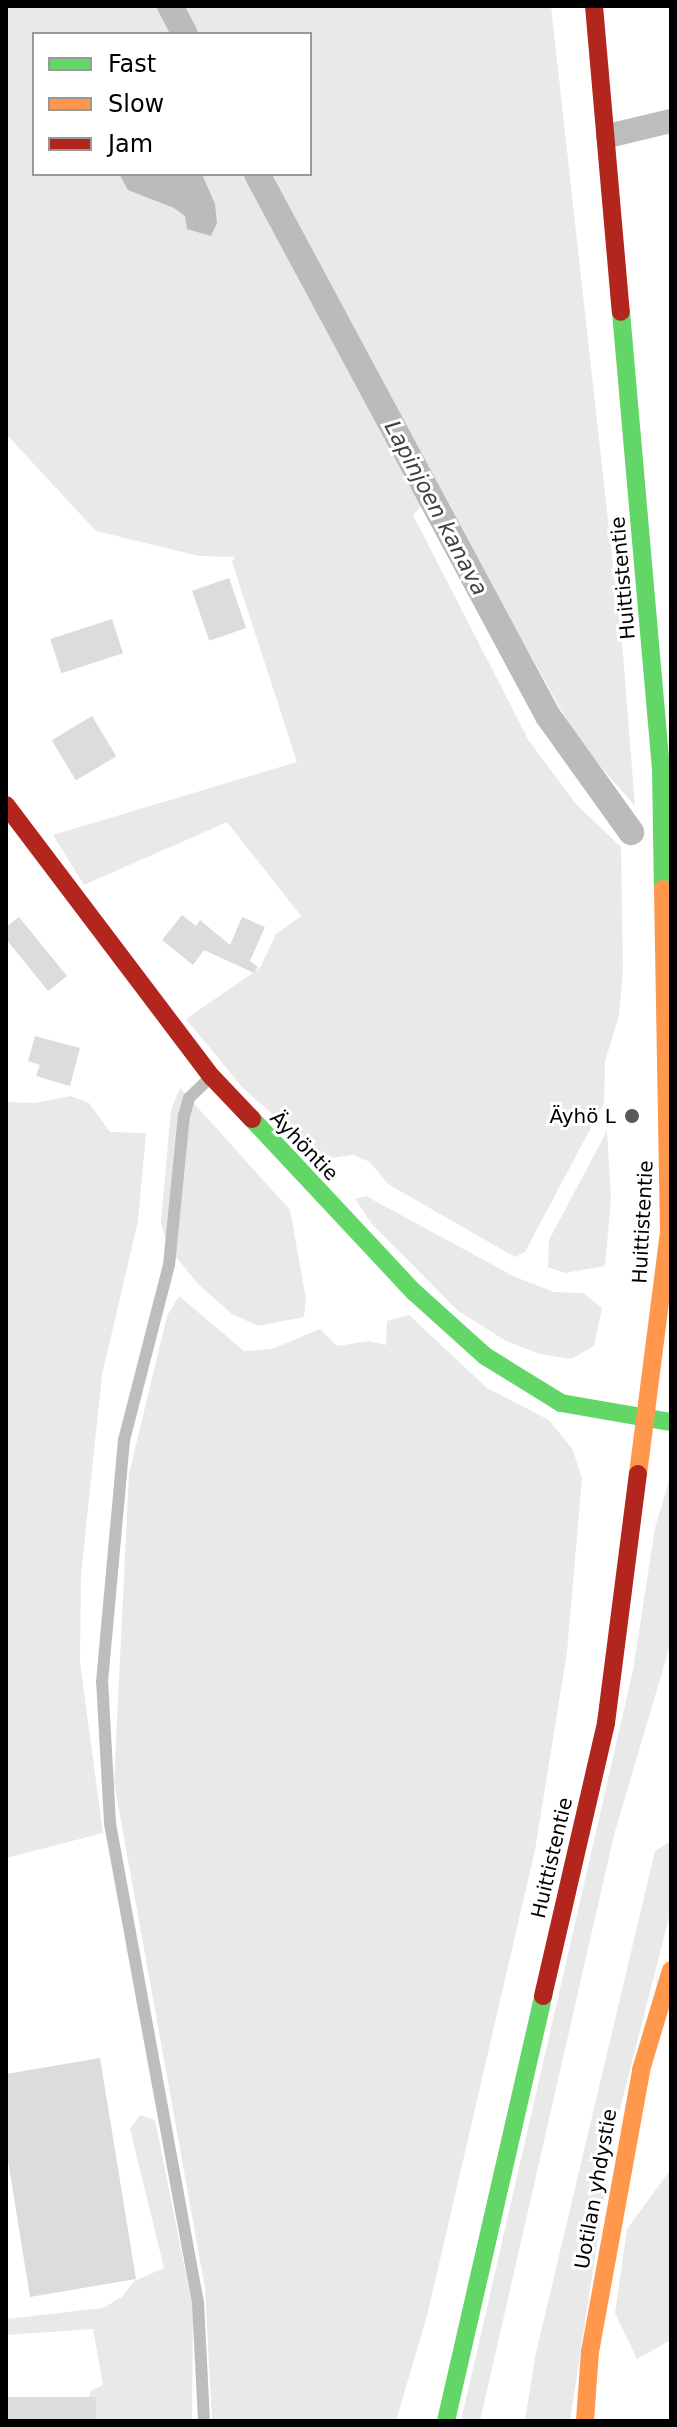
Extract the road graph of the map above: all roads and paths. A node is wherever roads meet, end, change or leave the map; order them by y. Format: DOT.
graph roads {
  1 [pos="594,6"];
  2 [pos="671,121"];
  3 [pos="608,136"];
  4 [pos="6,805"];
  5 [pos="212,1077"];
  6 [pos="646,1421"];
  7 [pos="671,1422"];
  8 [pos="671,1970"];
  9 [pos="204,2421"];
  10 [pos="446,2421"];
  11 [pos="585,2421"];
  1 -- 3 [label="main road, Huittistentie"];
  2 -- 3 [label="street"];
  3 -- 6 [label="main road, Huittistentie"];
  4 -- 5 [label="main road, Äyhöntie"];
  5 -- 6 [label="main road, Äyhöntie"];
  5 -- 9 [label="lane"];
  6 -- 7 [label="main road, Äyhöntie"];
  6 -- 10 [label="main road, Huittistentie"];
  8 -- 11 [label="main road, Uotilan yhdystie"];
}
